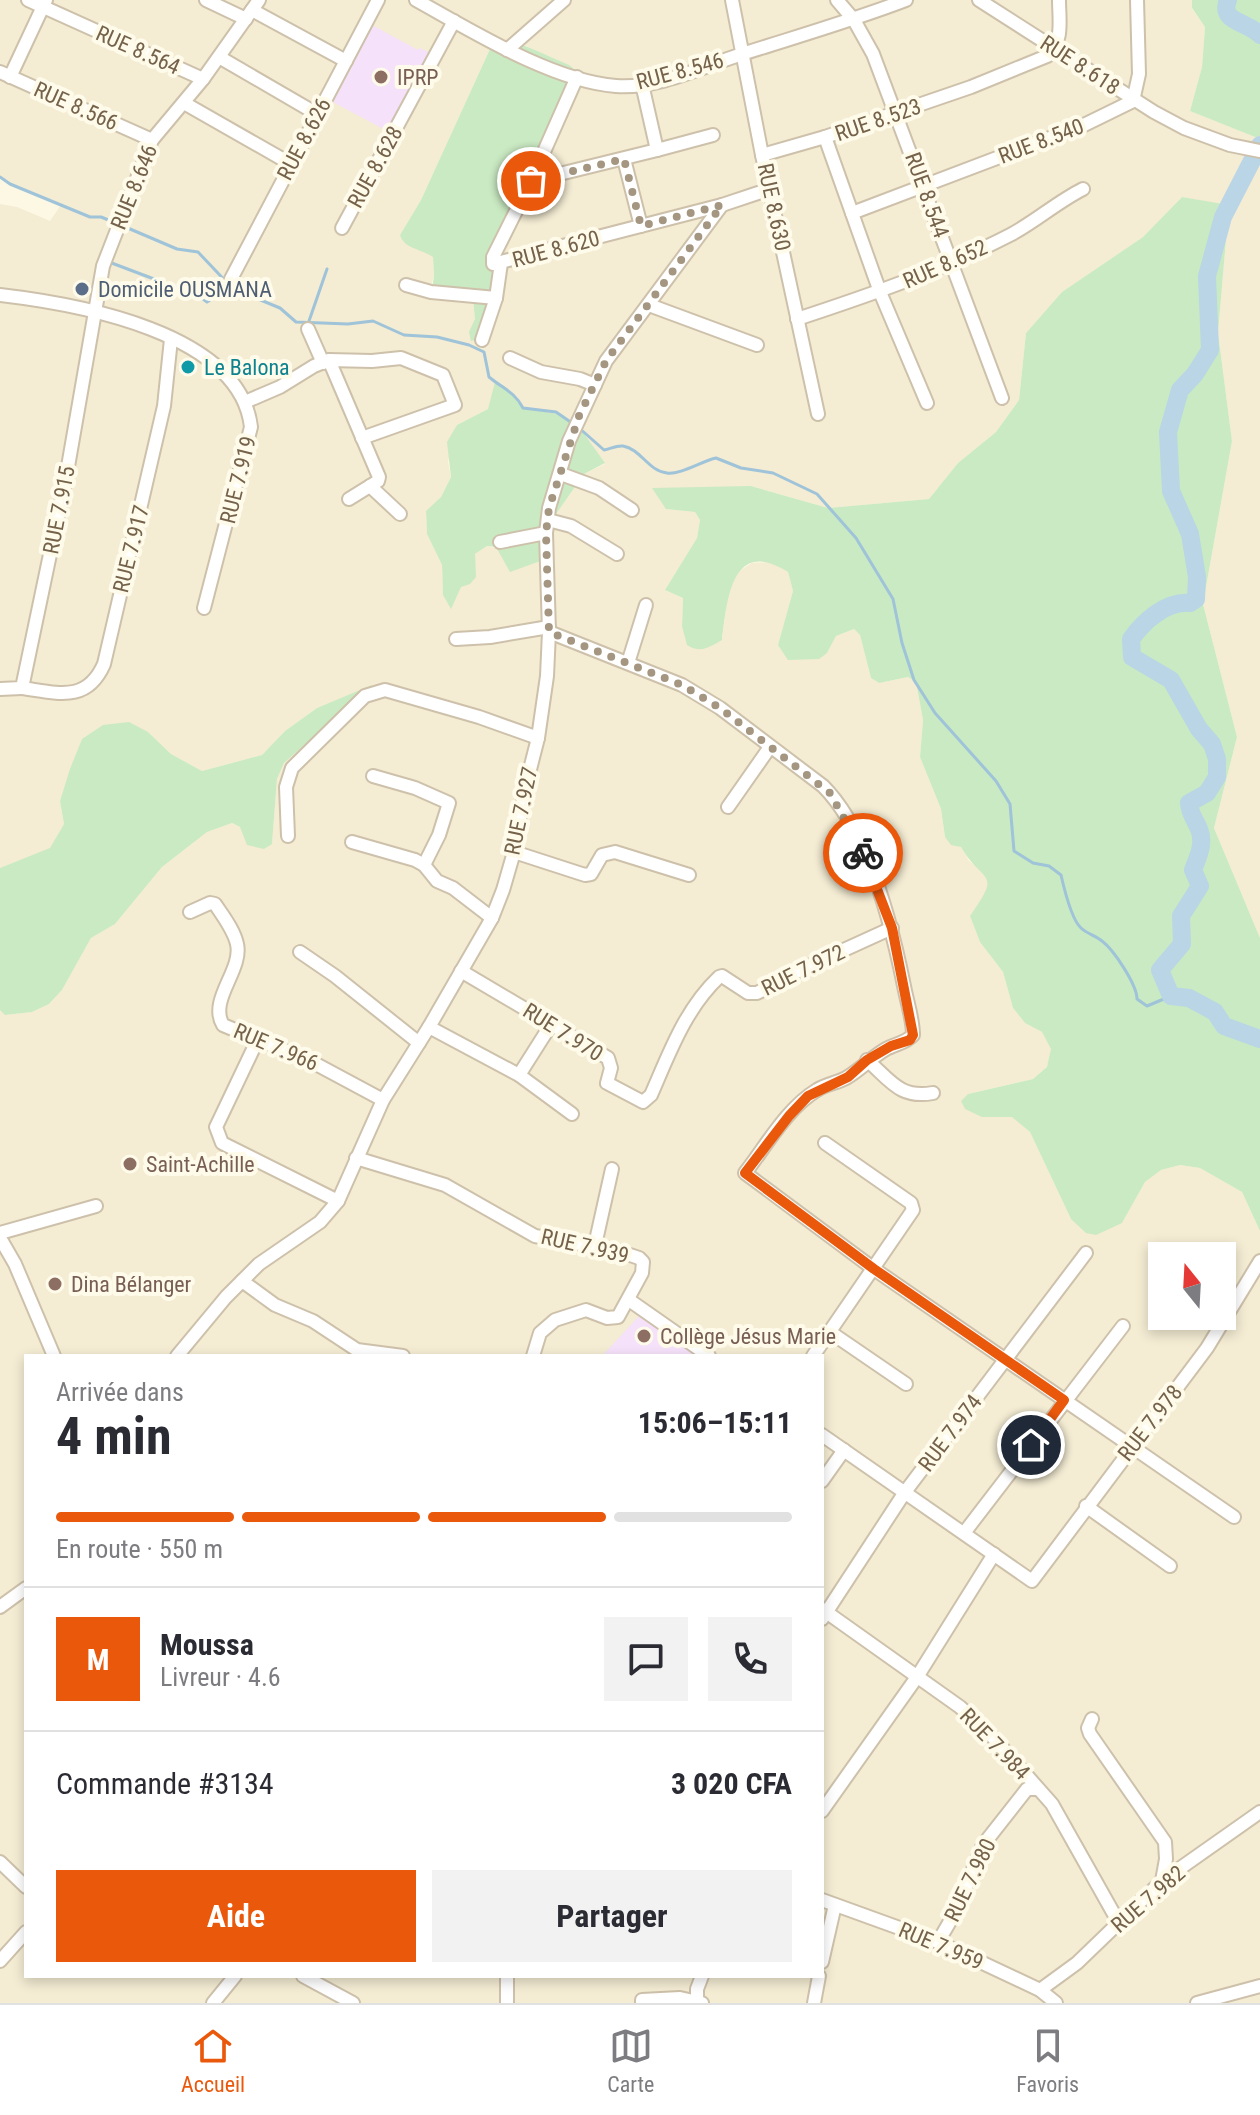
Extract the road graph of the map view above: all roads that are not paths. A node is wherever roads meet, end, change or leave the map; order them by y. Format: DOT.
graph roads {
  1 [pos="28,0"];
  2 [pos="206,0"];
  3 [pos="378,0"];
  4 [pos="416,0"];
  5 [pos="564,0"];
  6 [pos="732,0"];
  7 [pos="837,0"];
  8 [pos="906,0"];
  9 [pos="979,0"];
  10 [pos="1059,0"];
  11 [pos="1137,0"];
  12 [pos="44,3"];
  13 [pos="548,5"];
  14 [pos="252,10"];
  15 [pos="854,20"];
  16 [pos="454,21"];
  17 [pos="1056,49"];
  18 [pos="507,50"];
  19 [pos="742,54"];
  20 [pos="219,57"];
  21 [pos="346,61"];
  22 [pos="5,75"];
  23 [pos="577,77"];
  24 [pos="203,79"];
  25 [pos="642,84"];
  26 [pos="1133,101"];
  27 [pos="184,103"];
  28 [pos="897,113"];
  29 [pos="317,114"];
  30 [pos="713,135"];
  31 [pos="825,137"];
  32 [pos="152,140"];
  33 [pos="657,150"];
  34 [pos="1260,151"];
  35 [pos="762,155"];
  36 [pos="624,159"];
  37 [pos="291,164"];
  38 [pos="531,181"];
  39 [pos="924,186"];
  40 [pos="770,189"];
  41 [pos="1083,189"];
  42 [pos="722,205"];
  43 [pos="852,213"];
  44 [pos="641,226"];
  45 [pos="342,228"];
  46 [pos="501,263"];
  47 [pos="952,263"];
  48 [pos="231,279"];
  49 [pos="406,285"];
  50 [pos="880,292"];
  51 [pos="0,295"];
  52 [pos="496,298"];
  53 [pos="649,305"];
  54 [pos="95,310"];
  55 [pos="797,319"];
  56 [pos="308,329"];
  57 [pos="171,339"];
  58 [pos="482,340"];
  59 [pos="757,345"];
  60 [pos="510,358"];
  61 [pos="326,362"];
  62 [pos="595,385"];
  63 [pos="1002,398"];
  64 [pos="245,402"];
  65 [pos="927,403"];
  66 [pos="818,414"];
  67 [pos="362,438"];
  68 [pos="561,474"];
  69 [pos="370,486"];
  70 [pos="349,499"];
  71 [pos="632,510"];
  72 [pos="400,514"];
  73 [pos="547,527"];
  74 [pos="500,542"];
  75 [pos="617,554"];
  76 [pos="646,605"];
  77 [pos="204,608"];
  78 [pos="549,630"];
  79 [pos="456,639"];
  80 [pos="628,663"];
  81 [pos="22,688"];
  82 [pos="0,689"];
  83 [pos="538,738"];
  84 [pos="770,747"];
  85 [pos="373,776"];
  86 [pos="728,807"];
  87 [pos="288,836"];
  88 [pos="352,842"];
  89 [pos="514,852"];
  90 [pos="424,865"];
  91 [pos="689,875"];
  92 [pos="190,912"];
  93 [pos="492,918"];
  94 [pos="892,928"];
  95 [pos="300,952"];
  96 [pos="461,971"];
  97 [pos="552,1023"];
  98 [pos="429,1027"];
  99 [pos="257,1041"];
  100 [pos="419,1043"];
  101 [pos="867,1060"];
  102 [pos="519,1075"];
  103 [pos="933,1093"];
  104 [pos="383,1100"];
  105 [pos="643,1102"];
  106 [pos="572,1114"];
  107 [pos="825,1143"];
  108 [pos="356,1158"];
  109 [pos="612,1169"];
  110 [pos="338,1201"];
  111 [pos="96,1206"];
  112 [pos="0,1235"];
  113 [pos="595,1245"];
  114 [pos="1086,1253"];
  115 [pos="1260,1261"];
  116 [pos="15,1264"];
  117 [pos="0,1267"];
  118 [pos="874,1269"];
  119 [pos="242,1281"];
  120 [pos="629,1300"];
  121 [pos="1123,1326"];
  122 [pos="830,1332"];
  123 [pos="53,1354"];
  124 [pos="179,1354"];
  125 [pos="388,1354"];
  126 [pos="534,1354"];
  127 [pos="706,1354"];
  128 [pos="814,1354"];
  129 [pos="1005,1360"];
  130 [pos="906,1384"];
  131 [pos="1064,1400"];
  132 [pos="824,1436"];
  133 [pos="1131,1446"];
  134 [pos="844,1450"];
  135 [pos="824,1478"];
  136 [pos="905,1492"];
  137 [pos="1086,1506"];
  138 [pos="1234,1517"];
  139 [pos="964,1533"];
  140 [pos="994,1554"];
  141 [pos="1170,1566"];
  142 [pos="24,1589"];
  143 [pos="0,1607"];
  144 [pos="824,1613"];
  145 [pos="917,1677"];
  146 [pos="1092,1719"];
  147 [pos="1037,1789"];
  148 [pos="824,1808"];
  149 [pos="1260,1812"];
  150 [pos="0,1862"];
  151 [pos="1162,1881"];
  152 [pos="24,1885"];
  153 [pos="824,1901"];
  154 [pos="835,1905"];
  155 [pos="1119,1923"];
  156 [pos="24,1934"];
  157 [pos="938,1942"];
  158 [pos="824,1953"];
  159 [pos="0,1961"];
  160 [pos="233,1978"];
  161 [pos="307,1978"];
  162 [pos="507,1978"];
  163 [pos="701,1978"];
  164 [pos="819,1978"];
  165 [pos="1260,1986"];
  166 [pos="1040,1990"];
  167 [pos="699,2002"];
  168 [pos="213,2003"];
  169 [pos="353,2003"];
  170 [pos="507,2003"];
  171 [pos="642,2003"];
  172 [pos="814,2003"];
  173 [pos="1056,2003"];
  174 [pos="1197,2003"];
  1 -- 12 [label="street, RUE 8.564"];
  2 -- 14 [label="street"];
  3 -- 21 [label="street, RUE 8.626"];
  4 -- 16 [label="street, RUE 8.546"];
  5 -- 13 [label="street"];
  6 -- 19 [label="street, RUE 8.630"];
  7 -- 15 [label="street, RUE 8.544"];
  8 -- 15 [label="street, RUE 8.546"];
  9 -- 17 [label="street, RUE 8.618"];
  10 -- 17 [label="street"];
  11 -- 26 [label="street"];
  12 -- 22 [label="street"];
  12 -- 24 [label="street, RUE 8.564"];
  13 -- 18 [label="street"];
  14 -- 20 [label="street, RUE 8.646"];
  14 -- 21 [label="street"];
  15 -- 19 [label="street, RUE 8.546"];
  15 -- 28 [label="street, RUE 8.544"];
  16 -- 18 [label="street, RUE 8.546"];
  16 -- 45 [label="street, RUE 8.628"];
  17 -- 26 [label="street, RUE 8.618"];
  17 -- 28 [label="street, RUE 8.523"];
  18 -- 23 [label="street, RUE 8.546"];
  19 -- 25 [label="street, RUE 8.546"];
  19 -- 35 [label="street, RUE 8.630"];
  20 -- 24 [label="street, RUE 8.646"];
  20 -- 29 [label="street"];
  21 -- 29 [label="street, RUE 8.626"];
  22 -- 32 [label="street, RUE 8.566"];
  23 -- 25 [label="street, RUE 8.546"];
  23 -- 38 [label="street, RUE 8.620"];
  24 -- 27 [label="street, RUE 8.646"];
  25 -- 33 [label="street"];
  26 -- 34 [label="street, RUE 8.618"];
  26 -- 39 [label="street, RUE 8.540"];
  27 -- 32 [label="street, RUE 8.646"];
  27 -- 37 [label="street"];
  28 -- 31 [label="street, RUE 8.523"];
  28 -- 39 [label="street, RUE 8.544"];
  29 -- 37 [label="street, RUE 8.626"];
  30 -- 33 [label="street"];
  31 -- 35 [label="street"];
  31 -- 43 [label="street, RUE 8.523"];
  32 -- 54 [label="street, RUE 8.646"];
  33 -- 36 [label="street"];
  35 -- 40 [label="street, RUE 8.630"];
  36 -- 38 [label="street"];
  36 -- 44 [label="street"];
  37 -- 48 [label="street, RUE 8.626"];
  38 -- 46 [label="street, RUE 8.620"];
  39 -- 43 [label="street, RUE 8.540"];
  39 -- 47 [label="street, RUE 8.544"];
  40 -- 42 [label="street, RUE 8.620"];
  40 -- 55 [label="street, RUE 8.630"];
  41 -- 47 [label="street, RUE 8.652"];
  42 -- 44 [label="street, RUE 8.620"];
  42 -- 53 [label="street, RUE 7.927"];
  43 -- 50 [label="street, RUE 8.523"];
  44 -- 46 [label="street, RUE 8.620"];
  46 -- 52 [label="street"];
  47 -- 50 [label="street, RUE 8.652"];
  47 -- 63 [label="street, RUE 8.544"];
  49 -- 52 [label="street"];
  50 -- 55 [label="street, RUE 8.652"];
  50 -- 65 [label="street, RUE 8.523"];
  51 -- 54 [label="street, RUE 7.919"];
  52 -- 58 [label="street"];
  53 -- 59 [label="street"];
  53 -- 62 [label="street, RUE 7.927"];
  54 -- 57 [label="street, RUE 7.919"];
  54 -- 81 [label="street, RUE 7.915"];
  55 -- 66 [label="street, RUE 8.630"];
  56 -- 61 [label="street"];
  57 -- 64 [label="street, RUE 7.919"];
  57 -- 81 [label="street, RUE 7.917"];
  60 -- 62 [label="street"];
  61 -- 64 [label="street"];
  61 -- 67 [label="street"];
  61 -- 67 [label="street"];
  62 -- 68 [label="street, RUE 7.927"];
  64 -- 77 [label="street, RUE 7.919"];
  67 -- 69 [label="street"];
  68 -- 71 [label="street"];
  68 -- 73 [label="street, RUE 7.927"];
  69 -- 70 [label="street"];
  69 -- 72 [label="street"];
  73 -- 74 [label="street"];
  73 -- 75 [label="street"];
  73 -- 78 [label="street, RUE 7.927"];
  76 -- 80 [label="street"];
  78 -- 79 [label="street"];
  78 -- 80 [label="street"];
  78 -- 83 [label="street, RUE 7.927"];
  80 -- 84 [label="street"];
  81 -- 82 [label="street"];
  83 -- 87 [label="street"];
  83 -- 89 [label="street, RUE 7.927"];
  84 -- 86 [label="street"];
  84 -- 94 [label="street"];
  85 -- 90 [label="street"];
  88 -- 90 [label="street"];
  89 -- 91 [label="street"];
  89 -- 93 [label="street, RUE 7.927"];
  90 -- 93 [label="street"];
  92 -- 99 [label="street, RUE 7.966"];
  93 -- 96 [label="street, RUE 7.927"];
  94 -- 101 [label="street"];
  94 -- 105 [label="street, RUE 7.972"];
  95 -- 100 [label="street"];
  96 -- 97 [label="street, RUE 7.970"];
  96 -- 98 [label="street, RUE 7.927"];
  97 -- 102 [label="street"];
  97 -- 105 [label="street, RUE 7.970"];
  98 -- 100 [label="street, RUE 7.927"];
  98 -- 102 [label="street"];
  99 -- 104 [label="street, RUE 7.966"];
  99 -- 110 [label="street"];
  100 -- 104 [label="street, RUE 7.927"];
  101 -- 103 [label="street"];
  101 -- 118 [label="street"];
  102 -- 106 [label="street"];
  104 -- 108 [label="street, RUE 7.927"];
  107 -- 118 [label="street"];
  108 -- 110 [label="street, RUE 7.927"];
  108 -- 113 [label="street, RUE 7.939"];
  109 -- 113 [label="street"];
  110 -- 119 [label="street, RUE 7.927"];
  111 -- 112 [label="street"];
  112 -- 116 [label="street"];
  113 -- 120 [label="street, RUE 7.939"];
  114 -- 129 [label="street, RUE 7.974"];
  115 -- 133 [label="street, RUE 7.978"];
  116 -- 117 [label="street"];
  116 -- 123 [label="street"];
  118 -- 122 [label="street"];
  118 -- 129 [label="street"];
  119 -- 124 [label="street, RUE 7.927"];
  119 -- 125 [label="street"];
  120 -- 126 [label="street"];
  120 -- 127 [label="street, RUE 7.939"];
  121 -- 131 [label="street"];
  122 -- 128 [label="street"];
  122 -- 130 [label="street"];
  129 -- 131 [label="street"];
  129 -- 136 [label="street, RUE 7.974"];
  131 -- 133 [label="street"];
  131 -- 139 [label="street"];
  132 -- 134 [label="street"];
  133 -- 137 [label="street, RUE 7.978"];
  133 -- 138 [label="street"];
  134 -- 135 [label="street"];
  134 -- 136 [label="street"];
  136 -- 139 [label="street"];
  136 -- 144 [label="street, RUE 7.974"];
  137 -- 140 [label="street, RUE 7.978"];
  137 -- 141 [label="street"];
  139 -- 140 [label="street"];
  140 -- 145 [label="street"];
  142 -- 143 [label="street"];
  144 -- 145 [label="street, RUE 7.984"];
  145 -- 147 [label="street, RUE 7.984"];
  145 -- 148 [label="street"];
  146 -- 151 [label="street"];
  147 -- 155 [label="street, RUE 7.984"];
  147 -- 157 [label="street, RUE 7.980"];
  149 -- 151 [label="street, RUE 7.982"];
  150 -- 152 [label="street"];
  151 -- 155 [label="street, RUE 7.982"];
  153 -- 154 [label="street, RUE 7.959"];
  154 -- 157 [label="street, RUE 7.959"];
  154 -- 158 [label="street"];
  155 -- 166 [label="street, RUE 7.982"];
  156 -- 159 [label="street"];
  157 -- 166 [label="street, RUE 7.959"];
  160 -- 168 [label="street"];
  161 -- 169 [label="street"];
  162 -- 170 [label="street"];
  163 -- 167 [label="street"];
  164 -- 172 [label="street"];
  165 -- 174 [label="street"];
  166 -- 173 [label="street, RUE 7.959"];
  167 -- 171 [label="street"];
}
